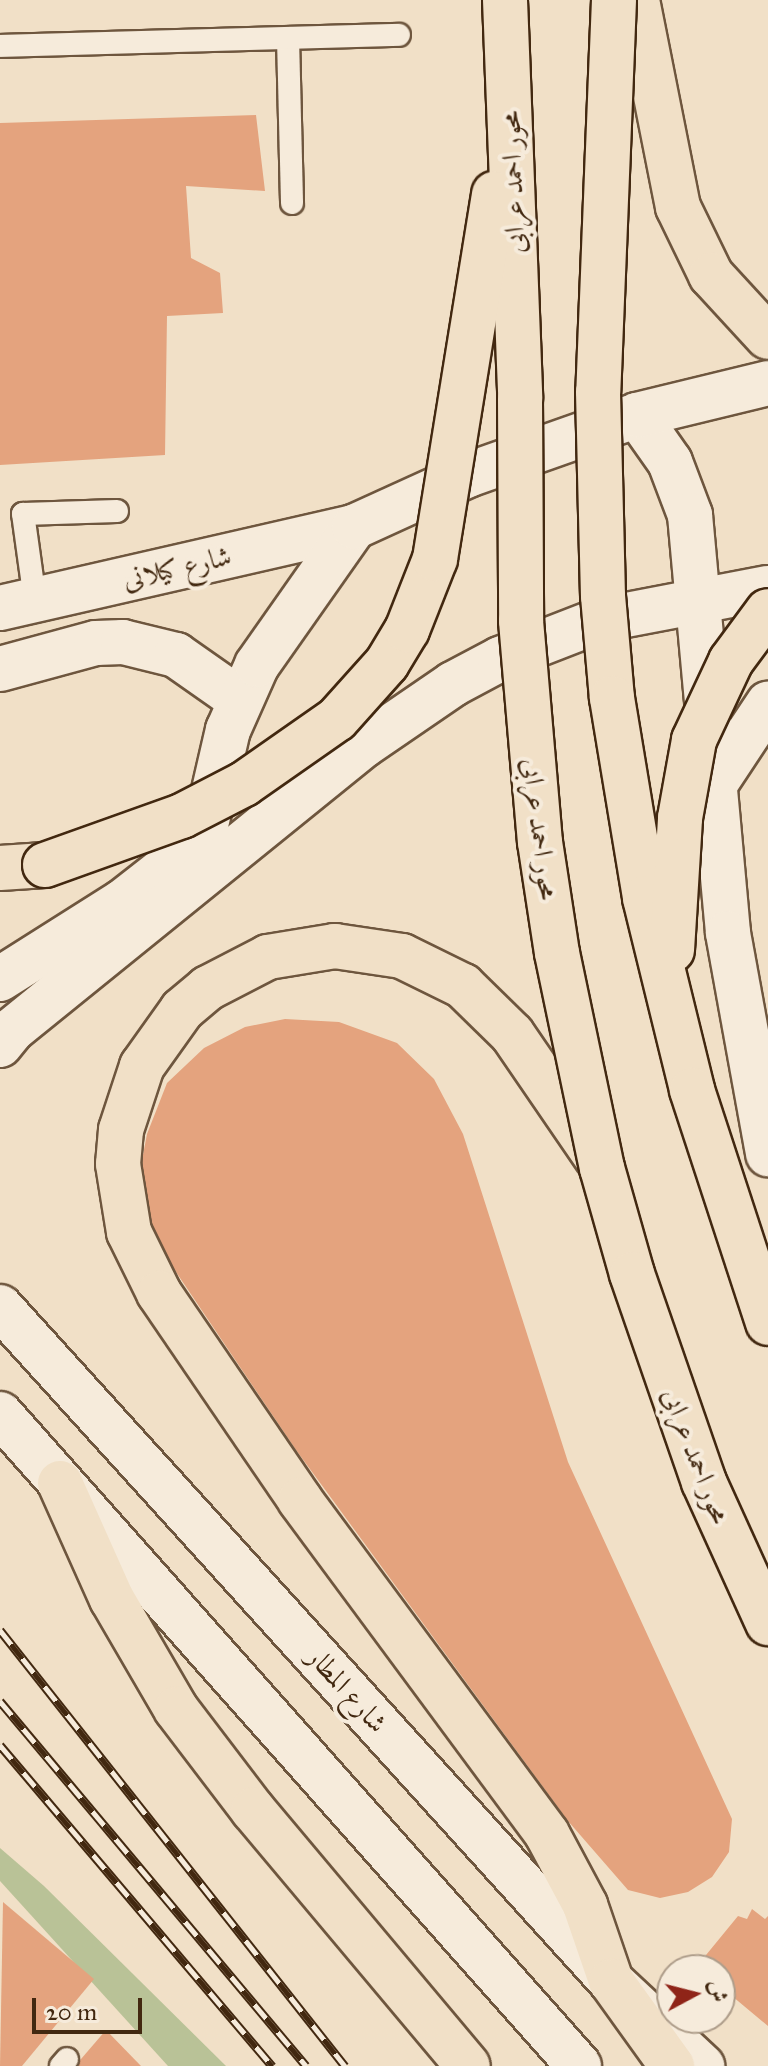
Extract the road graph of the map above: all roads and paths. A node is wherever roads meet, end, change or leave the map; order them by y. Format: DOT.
graph roads {
  1 [pos="505,0"];
  2 [pos="614,0"];
  3 [pos="637,0"];
  4 [pos="399,35"];
  5 [pos="288,38"];
  6 [pos="0,46"];
  7 [pos="510,93"];
  8 [pos="292,203"];
  9 [pos="768,337"];
  10 [pos="768,383"];
  11 [pos="637,415"];
  12 [pos="117,511"];
  13 [pos="354,527"];
  14 [pos="768,588"];
  15 [pos="698,599"];
  16 [pos="18,604"];
  17 [pos="768,611"];
  18 [pos="0,669"];
  19 [pos="240,700"];
  20 [pos="768,704"];
  21 [pos="713,787"];
  22 [pos="0,868"];
  23 [pos="0,979"];
  24 [pos="669,997"];
  25 [pos="0,1045"];
  26 [pos="768,1154"];
  27 [pos="602,1168"];
  28 [pos="0,1307"];
  29 [pos="768,1323"];
  30 [pos="0,1414"];
  31 [pos="60,1483"];
  32 [pos="768,1623"];
  33 [pos="611,1981"];
  34 [pos="468,2066"];
  35 [pos="579,2066"];
  36 [pos="672,2066"];
  37 [pos="702,2066"];
  1 -- 7 [label="highway, محور احمد عرابى, bridge"];
  2 -- 24 [label="highway, bridge"];
  3 -- 9 [label="highway"];
  4 -- 5 [label="lane"];
  5 -- 6 [label="lane"];
  5 -- 8 [label="lane"];
  7 -- 22 [label="highway, bridge"];
  7 -- 27 [label="highway, محور احمد عرابى, bridge"];
  10 -- 11 [label="street, شارع كيلانى"];
  11 -- 13 [label="street, شارع كيلانى"];
  11 -- 15 [label="street"];
  12 -- 16 [label="lane"];
  13 -- 16 [label="street, شارع كيلانى"];
  13 -- 19 [label="street"];
  14 -- 15 [label="street"];
  15 -- 21 [label="street"];
  15 -- 25 [label="street"];
  17 -- 24 [label="highway, bridge"];
  18 -- 19 [label="street"];
  19 -- 23 [label="street"];
  20 -- 21 [label="street"];
  21 -- 26 [label="street"];
  24 -- 29 [label="highway, bridge"];
  27 -- 32 [label="highway, محور احمد عرابى, bridge"];
  27 -- 33 [label="highway"];
  28 -- 33 [label="street, شارع المطار"];
  30 -- 31 [label="street"];
  31 -- 34 [label="highway"];
  31 -- 35 [label="street"];
  33 -- 36 [label="highway"];
  33 -- 37 [label="street, شارع المطار"];
}
